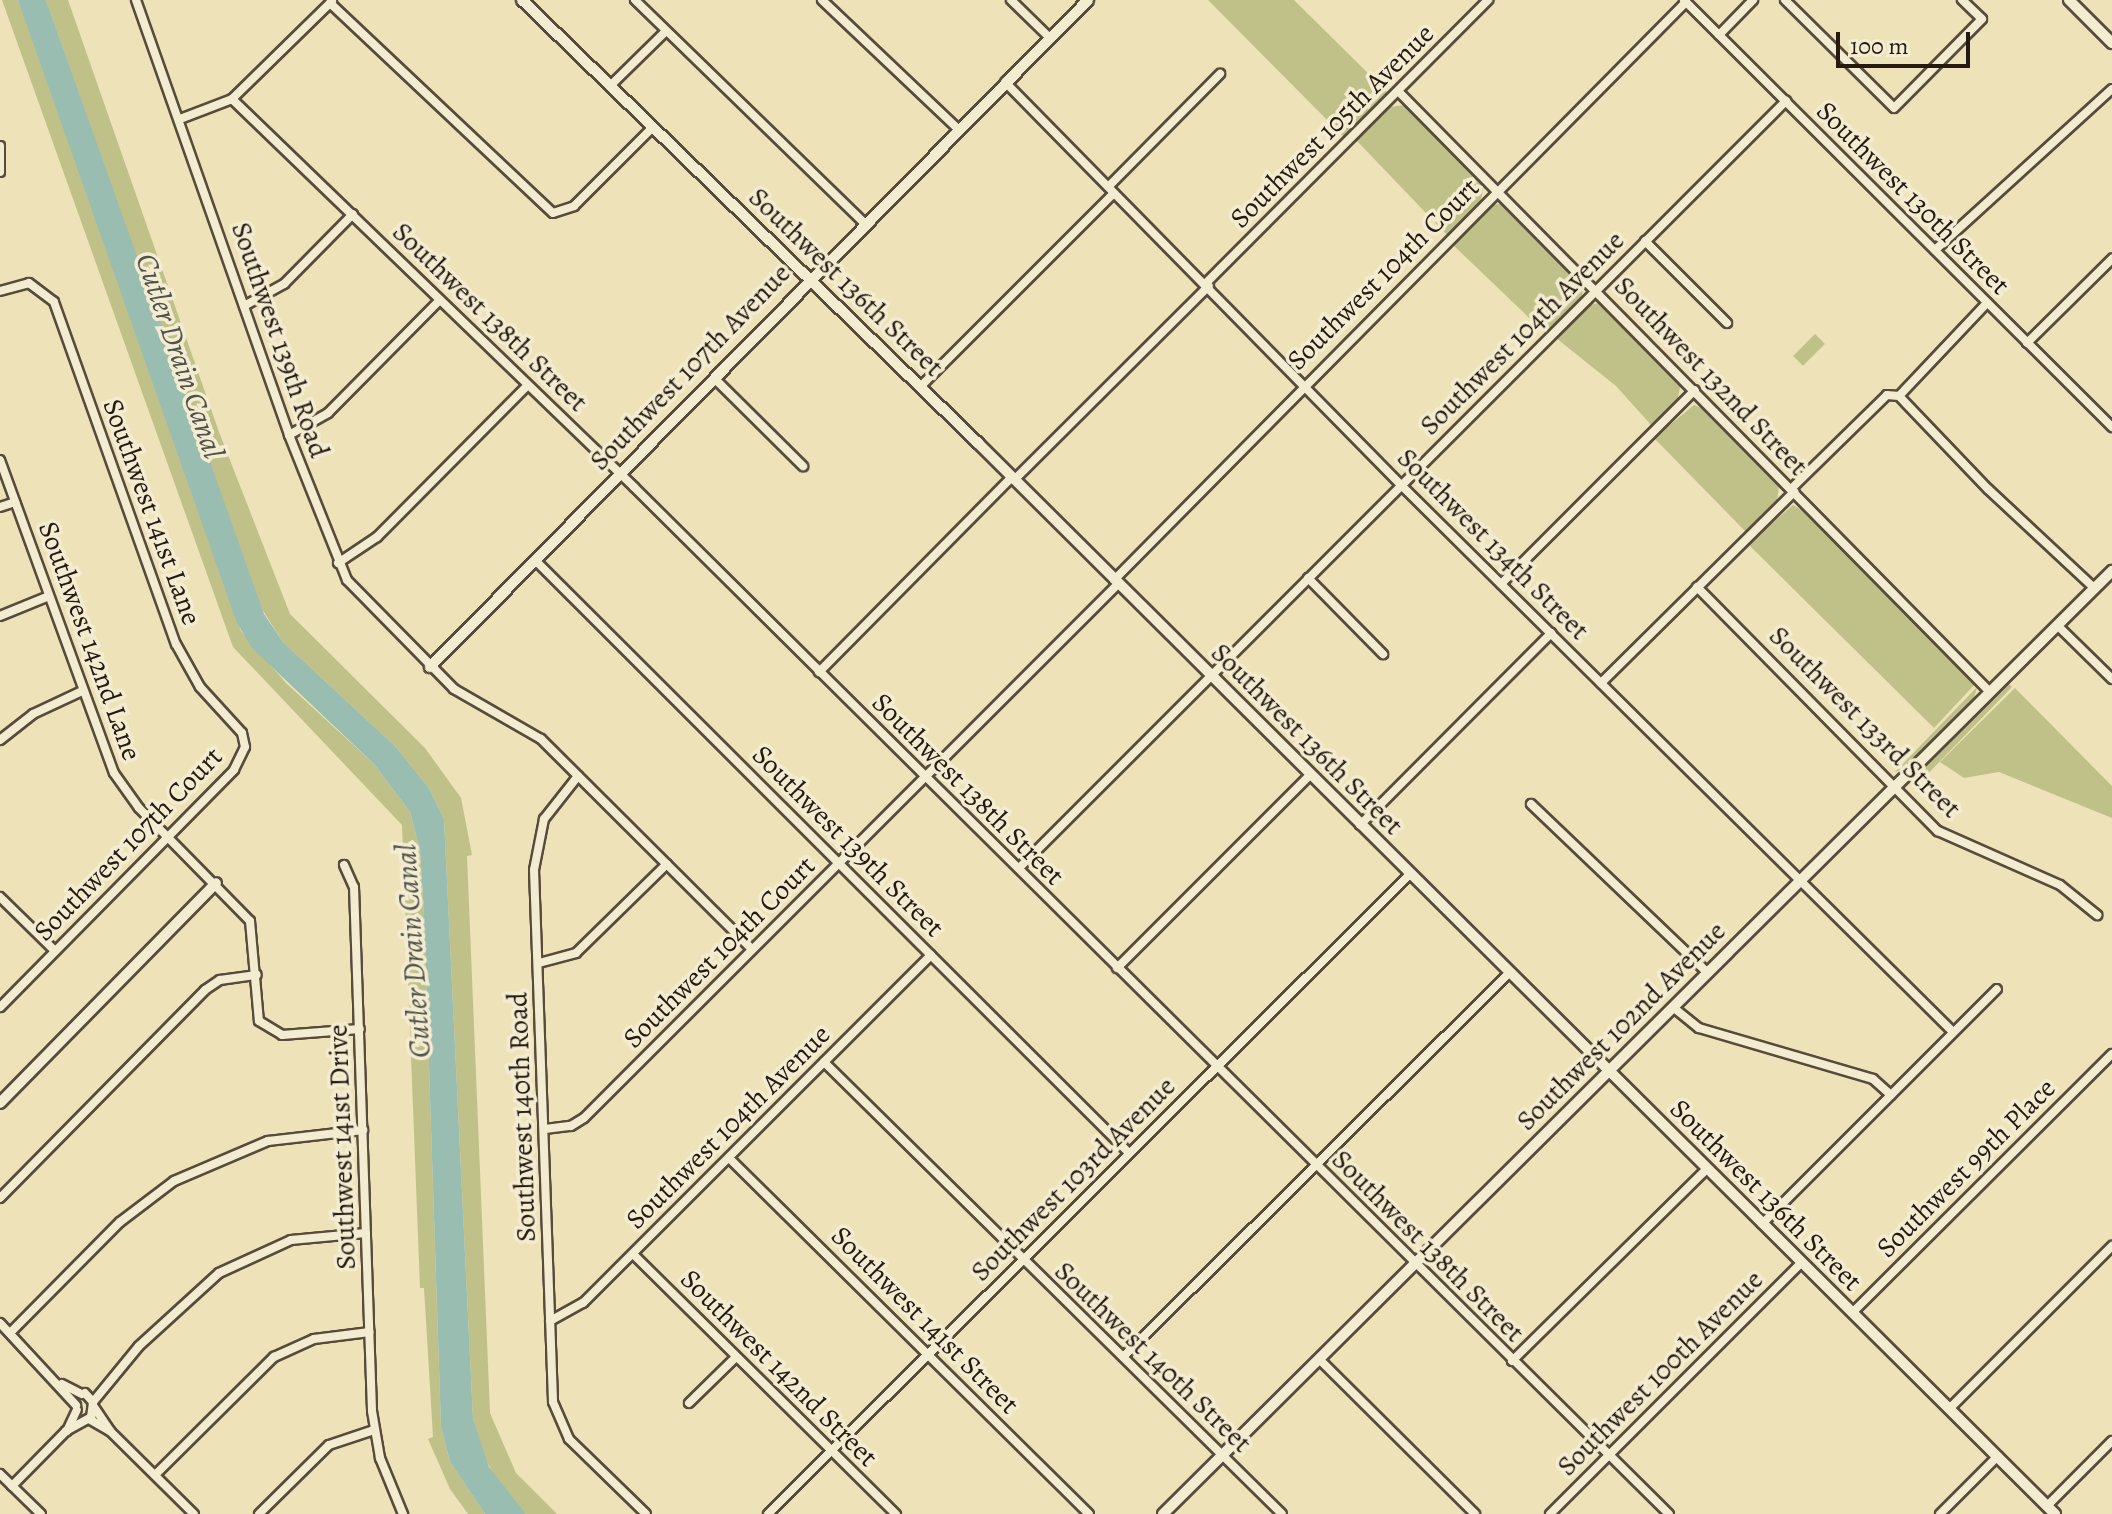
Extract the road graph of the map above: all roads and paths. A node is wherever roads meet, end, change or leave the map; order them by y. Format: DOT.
graph roads {
  1 [pos="522,0"];
  2 [pos="635,0"];
  3 [pos="822,0"];
  4 [pos="1011,0"];
  5 [pos="1088,0"];
  6 [pos="1488,0"];
  7 [pos="1753,0"];
  8 [pos="1785,0"];
  9 [pos="1962,0"];
  10 [pos="140,1"];
  11 [pos="331,1"];
  12 [pos="1685,1"];
  13 [pos="2075,2"];
  14 [pos="666,31"];
  15 [pos="1719,35"];
  16 [pos="1050,38"];
  17 [pos="2112,43"];
  18 [pos="1220,74"];
  19 [pos="1005,82"];
  20 [pos="610,86"];
  21 [pos="2112,89"];
  22 [pos="1399,92"];
  23 [pos="232,99"];
  24 [pos="1786,101"];
  25 [pos="180,119"];
  26 [pos="652,128"];
  27 [pos="958,129"];
  28 [pos="0,146"];
  29 [pos="0,172"];
  30 [pos="1112,190"];
  31 [pos="1497,190"];
  32 [pos="353,214"];
  33 [pos="864,223"];
  34 [pos="1645,241"];
  35 [pos="1935,250"];
  36 [pos="2112,259"];
  37 [pos="808,279"];
  38 [pos="1208,284"];
  39 [pos="1596,290"];
  40 [pos="0,291"];
  41 [pos="440,300"];
  42 [pos="1987,303"];
  43 [pos="244,306"];
  44 [pos="1727,323"];
  45 [pos="2027,343"];
  46 [pos="715,379"];
  47 [pos="1305,383"];
  48 [pos="527,386"];
  49 [pos="920,387"];
  50 [pos="1695,390"];
  51 [pos="1899,396"];
  52 [pos="2112,427"];
  53 [pos="289,435"];
  54 [pos="0,460"];
  55 [pos="803,466"];
  56 [pos="621,474"];
  57 [pos="1013,478"];
  58 [pos="1401,485"];
  59 [pos="1793,490"];
  60 [pos="15,502"];
  61 [pos="0,507"];
  62 [pos="535,560"];
  63 [pos="338,563"];
  64 [pos="2112,571"];
  65 [pos="1308,578"];
  66 [pos="1116,582"];
  67 [pos="1501,584"];
  68 [pos="1697,587"];
  69 [pos="2094,588"];
  70 [pos="49,596"];
  71 [pos="0,616"];
  72 [pos="2057,625"];
  73 [pos="1551,633"];
  74 [pos="1383,654"];
  75 [pos="430,667"];
  76 [pos="819,672"];
  77 [pos="1210,676"];
  78 [pos="2112,679"];
  79 [pos="1601,683"];
  80 [pos="82,691"];
  81 [pos="1990,692"];
  82 [pos="0,740"];
  83 [pos="245,741"];
  84 [pos="1310,775"];
  85 [pos="578,776"];
  86 [pos="925,777"];
  87 [pos="1897,785"];
  88 [pos="1531,804"];
  89 [pos="1360,825"];
  90 [pos="168,837"];
  91 [pos="839,862"];
  92 [pos="667,864"];
  93 [pos="344,865"];
  94 [pos="1019,868"];
  95 [pos="1409,875"];
  96 [pos="1800,882"];
  97 [pos="216,883"];
  98 [pos="0,897"];
  99 [pos="2097,915"];
  100 [pos="752,949"];
  101 [pos="55,951"];
  102 [pos="931,955"];
  103 [pos="539,963"];
  104 [pos="1117,968"];
  105 [pos="1708,973"];
  106 [pos="1508,974"];
  107 [pos="257,975"];
  108 [pos="1997,989"];
  109 [pos="0,1007"];
  110 [pos="1674,1008"];
  111 [pos="360,1029"];
  112 [pos="1953,1032"];
  113 [pos="2112,1054"];
  114 [pos="824,1062"];
  115 [pos="1215,1067"];
  116 [pos="1608,1073"];
  117 [pos="1891,1095"];
  118 [pos="0,1103"];
  119 [pos="545,1129"];
  120 [pos="363,1130"];
  121 [pos="1129,1153"];
  122 [pos="729,1158"];
  123 [pos="1316,1166"];
  124 [pos="1707,1169"];
  125 [pos="0,1198"];
  126 [pos="1762,1224"];
  127 [pos="366,1233"];
  128 [pos="2112,1246"];
  129 [pos="633,1254"];
  130 [pos="1023,1259"];
  131 [pos="1801,1263"];
  132 [pos="1415,1265"];
  133 [pos="1852,1313"];
  134 [pos="550,1321"];
  135 [pos="0,1323"];
  136 [pos="370,1332"];
  137 [pos="10,1333"];
  138 [pos="929,1354"];
  139 [pos="736,1357"];
  140 [pos="1123,1357"];
  141 [pos="1319,1359"];
  142 [pos="1512,1361"];
  143 [pos="108,1379"];
  144 [pos="62,1384"];
  145 [pos="84,1394"];
  146 [pos="689,1403"];
  147 [pos="93,1404"];
  148 [pos="76,1408"];
  149 [pos="1949,1409"];
  150 [pos="87,1419"];
  151 [pos="374,1430"];
  152 [pos="66,1431"];
  153 [pos="110,1431"];
  154 [pos="2112,1441"];
  155 [pos="832,1451"];
  156 [pos="1609,1455"];
  157 [pos="1223,1456"];
  158 [pos="1998,1456"];
  159 [pos="0,1474"];
  160 [pos="155,1475"];
  161 [pos="12,1486"];
  162 [pos="2051,1510"];
  163 [pos="41,1514"];
  164 [pos="194,1514"];
  165 [pos="259,1514"];
  166 [pos="403,1514"];
  167 [pos="646,1514"];
  168 [pos="768,1514"];
  169 [pos="896,1514"];
  170 [pos="1089,1514"];
  171 [pos="1163,1514"];
  172 [pos="1282,1514"];
  173 [pos="1475,1514"];
  174 [pos="1550,1514"];
  175 [pos="1669,1514"];
  176 [pos="1940,1514"];
  1 -- 20 [label="street, Southwest 136th Street"];
  2 -- 14 [label="street"];
  3 -- 27 [label="street"];
  4 -- 16 [label="street"];
  5 -- 16 [label="street, Southwest 107th Avenue"];
  6 -- 22 [label="street, Southwest 105th Avenue"];
  7 -- 15 [label="street"];
  8 -- 9 [label="street"];
  10 -- 25 [label="street, Southwest 139th Road"];
  11 -- 23 [label="street"];
  11 -- 26 [label="street"];
  12 -- 15 [label="street, Southwest 130th Street"];
  12 -- 31 [label="street, Southwest 104th Court"];
  13 -- 17 [label="street"];
  14 -- 20 [label="street"];
  14 -- 33 [label="street"];
  15 -- 24 [label="street, Southwest 130th Street"];
  16 -- 19 [label="street, Southwest 107th Avenue"];
  18 -- 30 [label="street"];
  19 -- 27 [label="street, Southwest 107th Avenue"];
  19 -- 30 [label="street, Southwest 134th Street"];
  20 -- 26 [label="street, Southwest 136th Street"];
  21 -- 35 [label="street"];
  22 -- 31 [label="street, Southwest 132nd Street"];
  22 -- 38 [label="street, Southwest 105th Avenue"];
  23 -- 25 [label="street"];
  23 -- 32 [label="street, Southwest 138th Street"];
  24 -- 34 [label="street, Southwest 104th Avenue"];
  24 -- 35 [label="street, Southwest 130th Street"];
  25 -- 43 [label="street, Southwest 139th Road"];
  26 -- 37 [label="street, Southwest 136th Street"];
  27 -- 33 [label="street, Southwest 107th Avenue"];
  28 -- 29 [label="street"];
  30 -- 38 [label="street, Southwest 134th Street"];
  30 -- 49 [label="street"];
  31 -- 39 [label="street, Southwest 132nd Street"];
  31 -- 47 [label="street, Southwest 104th Court"];
  32 -- 41 [label="street, Southwest 138th Street"];
  32 -- 43 [label="street"];
  33 -- 37 [label="street, Southwest 107th Avenue"];
  34 -- 39 [label="street, Southwest 104th Avenue"];
  34 -- 44 [label="street"];
  35 -- 42 [label="street, Southwest 130th Street"];
  36 -- 45 [label="street"];
  37 -- 46 [label="street, Southwest 107th Avenue"];
  37 -- 49 [label="street, Southwest 136th Street"];
  38 -- 47 [label="street, Southwest 134th Street"];
  38 -- 57 [label="street, Southwest 105th Avenue"];
  39 -- 50 [label="street, Southwest 132nd Street"];
  39 -- 58 [label="street, Southwest 104th Avenue"];
  40 -- 83 [label="street, Southwest 141st Lane"];
  41 -- 48 [label="street, Southwest 138th Street"];
  41 -- 53 [label="street"];
  42 -- 45 [label="street, Southwest 130th Street"];
  42 -- 51 [label="street"];
  43 -- 53 [label="street, Southwest 139th Road"];
  45 -- 52 [label="street, Southwest 130th Street"];
  46 -- 55 [label="street"];
  46 -- 56 [label="street, Southwest 107th Avenue"];
  47 -- 58 [label="street, Southwest 134th Street"];
  47 -- 66 [label="street, Southwest 104th Court"];
  48 -- 56 [label="street, Southwest 138th Street"];
  48 -- 63 [label="street"];
  49 -- 57 [label="street, Southwest 136th Street"];
  50 -- 59 [label="street, Southwest 132nd Street"];
  50 -- 67 [label="street"];
  51 -- 59 [label="street"];
  51 -- 69 [label="street"];
  53 -- 63 [label="street, Southwest 139th Road"];
  54 -- 60 [label="street, Southwest 142nd Lane"];
  56 -- 62 [label="street, Southwest 107th Avenue"];
  56 -- 76 [label="street, Southwest 138th Street"];
  57 -- 66 [label="street, Southwest 136th Street"];
  57 -- 76 [label="street, Southwest 105th Avenue"];
  58 -- 65 [label="street, Southwest 104th Avenue"];
  58 -- 67 [label="street, Southwest 134th Street"];
  59 -- 68 [label="street"];
  59 -- 81 [label="street, Southwest 132nd Street"];
  60 -- 61 [label="street"];
  60 -- 70 [label="street, Southwest 142nd Lane"];
  62 -- 75 [label="street, Southwest 107th Avenue"];
  62 -- 91 [label="street, Southwest 139th Street"];
  63 -- 75 [label="street, Southwest 139th Road"];
  64 -- 69 [label="street, Southwest 102nd Avenue"];
  65 -- 74 [label="street"];
  65 -- 77 [label="street, Southwest 104th Avenue"];
  66 -- 77 [label="street, Southwest 136th Street"];
  66 -- 86 [label="street, Southwest 104th Court"];
  67 -- 73 [label="street, Southwest 134th Street"];
  68 -- 79 [label="street"];
  68 -- 87 [label="street, Southwest 133rd Street"];
  69 -- 72 [label="street, Southwest 102nd Avenue"];
  70 -- 71 [label="street"];
  70 -- 80 [label="street, Southwest 142nd Lane"];
  72 -- 78 [label="street"];
  72 -- 81 [label="street, Southwest 102nd Avenue"];
  73 -- 79 [label="street, Southwest 134th Street"];
  73 -- 89 [label="street"];
  75 -- 85 [label="street"];
  76 -- 86 [label="street, Southwest 138th Street"];
  77 -- 84 [label="street, Southwest 136th Street"];
  77 -- 94 [label="street, Southwest 104th Avenue"];
  79 -- 96 [label="street, Southwest 134th Street"];
  80 -- 82 [label="street"];
  80 -- 90 [label="street, Southwest 142nd Lane"];
  81 -- 87 [label="street, Southwest 102nd Avenue"];
  83 -- 90 [label="street, Southwest 107th Court"];
  84 -- 89 [label="street, Southwest 136th Street"];
  84 -- 104 [label="street"];
  85 -- 92 [label="street"];
  85 -- 103 [label="street, Southwest 140th Road"];
  86 -- 91 [label="street, Southwest 104th Court"];
  86 -- 94 [label="street, Southwest 138th Street"];
  87 -- 96 [label="street, Southwest 102nd Avenue"];
  87 -- 99 [label="street, Southwest 133rd Street"];
  88 -- 105 [label="street"];
  89 -- 95 [label="street, Southwest 136th Street"];
  90 -- 97 [label="street, Southwest 142nd Lane"];
  90 -- 101 [label="street, Southwest 107th Court"];
  91 -- 100 [label="street, Southwest 104th Court"];
  91 -- 102 [label="street, Southwest 139th Street"];
  92 -- 100 [label="street"];
  92 -- 103 [label="street"];
  93 -- 111 [label="street, Southwest 141st Drive"];
  94 -- 104 [label="street, Southwest 138th Street"];
  95 -- 106 [label="street, Southwest 136th Street"];
  95 -- 115 [label="street, Southwest 103rd Avenue"];
  96 -- 105 [label="street, Southwest 102nd Avenue"];
  96 -- 112 [label="street, Southwest 134th Street"];
  97 -- 107 [label="street, Southwest 142nd Lane"];
  97 -- 118 [label="street"];
  98 -- 101 [label="street"];
  100 -- 119 [label="street, Southwest 104th Court"];
  101 -- 109 [label="street, Southwest 107th Court"];
  102 -- 114 [label="street, Southwest 104th Avenue"];
  102 -- 121 [label="street, Southwest 139th Street"];
  103 -- 119 [label="street, Southwest 140th Road"];
  104 -- 115 [label="street, Southwest 138th Street"];
  105 -- 110 [label="street, Southwest 102nd Avenue"];
  106 -- 116 [label="street, Southwest 136th Street"];
  106 -- 123 [label="street"];
  107 -- 111 [label="street, Southwest 142nd Lane"];
  107 -- 125 [label="street"];
  108 -- 112 [label="street"];
  110 -- 116 [label="street, Southwest 102nd Avenue"];
  110 -- 117 [label="street"];
  111 -- 120 [label="street, Southwest 141st Drive"];
  112 -- 117 [label="street"];
  113 -- 133 [label="street, Southwest 99th Place"];
  114 -- 122 [label="street, Southwest 104th Avenue"];
  114 -- 130 [label="street, Southwest 140th Street"];
  115 -- 121 [label="street, Southwest 103rd Avenue"];
  115 -- 123 [label="street, Southwest 138th Street"];
  116 -- 124 [label="street, Southwest 136th Street"];
  116 -- 132 [label="street, Southwest 102nd Avenue"];
  117 -- 126 [label="street"];
  119 -- 134 [label="street, Southwest 140th Road"];
  120 -- 127 [label="street, Southwest 141st Drive"];
  120 -- 137 [label="street"];
  121 -- 130 [label="street, Southwest 103rd Avenue"];
  122 -- 129 [label="street, Southwest 104th Avenue"];
  122 -- 138 [label="street, Southwest 141st Street"];
  123 -- 132 [label="street, Southwest 138th Street"];
  123 -- 140 [label="street"];
  124 -- 126 [label="street, Southwest 136th Street"];
  124 -- 142 [label="street"];
  126 -- 131 [label="street, Southwest 136th Street"];
  127 -- 136 [label="street, Southwest 141st Drive"];
  127 -- 143 [label="street"];
  128 -- 149 [label="street"];
  129 -- 134 [label="street, Southwest 104th Avenue"];
  129 -- 139 [label="street, Southwest 142nd Street"];
  130 -- 138 [label="street, Southwest 103rd Avenue"];
  130 -- 140 [label="street, Southwest 140th Street"];
  131 -- 133 [label="street, Southwest 136th Street"];
  131 -- 156 [label="street, Southwest 100th Avenue"];
  132 -- 141 [label="street, Southwest 102nd Avenue"];
  132 -- 142 [label="street, Southwest 138th Street"];
  133 -- 149 [label="street, Southwest 136th Street"];
  134 -- 167 [label="street, Southwest 140th Road"];
  135 -- 137 [label="street"];
  136 -- 151 [label="street, Southwest 141st Drive"];
  136 -- 160 [label="street"];
  137 -- 144 [label="street"];
  138 -- 155 [label="street, Southwest 103rd Avenue"];
  138 -- 170 [label="street, Southwest 141st Street"];
  139 -- 146 [label="street"];
  139 -- 155 [label="street, Southwest 142nd Street"];
  140 -- 157 [label="street, Southwest 140th Street"];
  141 -- 157 [label="street, Southwest 102nd Avenue"];
  141 -- 173 [label="street"];
  142 -- 156 [label="street, Southwest 138th Street"];
  143 -- 145 [label="street"];
  143 -- 147 [label="street"];
  144 -- 145 [label="street"];
  144 -- 148 [label="street"];
  145 -- 147 [label="street"];
  145 -- 148 [label="street"];
  147 -- 150 [label="street"];
  147 -- 153 [label="street"];
  148 -- 150 [label="street"];
  148 -- 152 [label="street"];
  149 -- 158 [label="street, Southwest 136th Street"];
  150 -- 152 [label="street"];
  150 -- 153 [label="street"];
  151 -- 165 [label="street"];
  151 -- 166 [label="street, Southwest 141st Drive"];
  152 -- 161 [label="street"];
  153 -- 160 [label="street"];
  154 -- 162 [label="street"];
  155 -- 168 [label="street, Southwest 103rd Avenue"];
  155 -- 169 [label="street, Southwest 142nd Street"];
  156 -- 174 [label="street, Southwest 100th Avenue"];
  156 -- 175 [label="street, Southwest 138th Street"];
  157 -- 171 [label="street, Southwest 102nd Avenue"];
  157 -- 172 [label="street, Southwest 140th Street"];
  158 -- 162 [label="street, Southwest 136th Street"];
  158 -- 176 [label="street"];
  159 -- 161 [label="street"];
  160 -- 164 [label="street"];
  161 -- 163 [label="street"];
}
